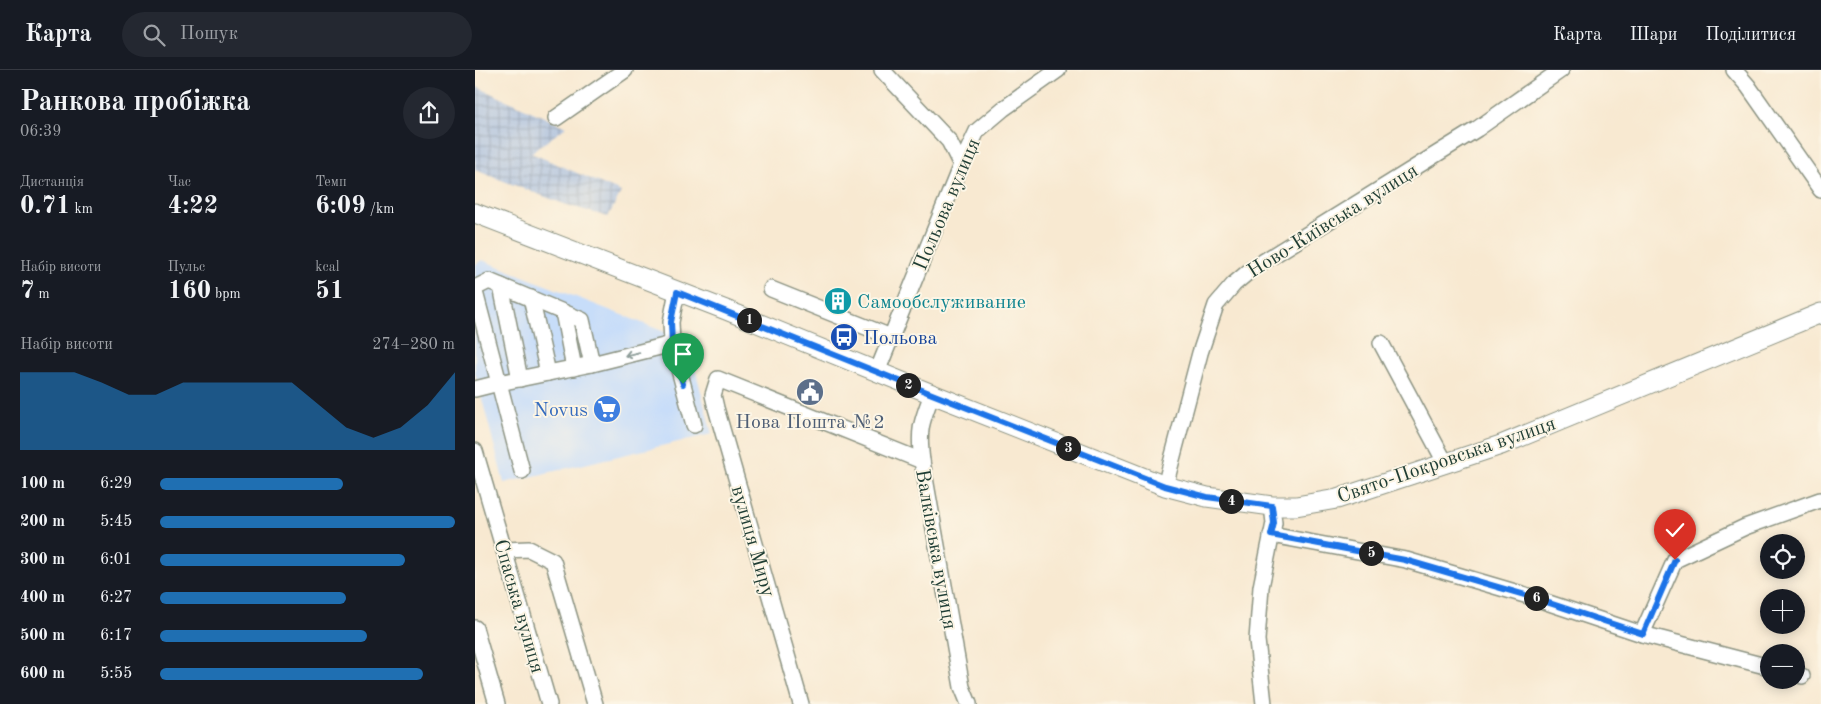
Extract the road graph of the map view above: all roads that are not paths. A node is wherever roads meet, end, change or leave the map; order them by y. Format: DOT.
graph roads {
  1 [pos="625,70"];
  2 [pos="882,70"];
  3 [pos="1058,70"];
  4 [pos="1561,70"];
  5 [pos="1734,70"];
  6 [pos="556,118"];
  7 [pos="961,166"];
  8 [pos="1821,190"];
  9 [pos="475,213"];
  10 [pos="501,286"];
  11 [pos="771,289"];
  12 [pos="475,290"];
  13 [pos="677,292"];
  14 [pos="531,298"];
  15 [pos="563,312"];
  16 [pos="1821,313"];
  17 [pos="891,337"];
  18 [pos="1381,343"];
  19 [pos="672,344"];
  20 [pos="592,364"];
  21 [pos="574,368"];
  22 [pos="877,372"];
  23 [pos="548,373"];
  24 [pos="520,379"];
  25 [pos="499,383"];
  26 [pos="475,389"];
  27 [pos="932,394"];
  28 [pos="694,425"];
  29 [pos="475,451"];
  30 [pos="922,461"];
  31 [pos="1446,464"];
  32 [pos="521,471"];
  33 [pos="1165,486"];
  34 [pos="1820,500"];
  35 [pos="1272,506"];
  36 [pos="1271,535"];
  37 [pos="504,550"];
  38 [pos="475,628"];
  39 [pos="1643,634"];
  40 [pos="1760,665"];
  41 [pos="497,704"];
  42 [pos="549,704"];
  43 [pos="595,704"];
  44 [pos="801,704"];
  45 [pos="969,704"];
  46 [pos="1264,704"];
  1 -- 6 [label="street"];
  2 -- 7 [label="street"];
  3 -- 7 [label="street, Польова вулиця"];
  4 -- 33 [label="street, Ново-Київська вулиця"];
  5 -- 8 [label="street"];
  7 -- 17 [label="street, Польова вулиця"];
  9 -- 13 [label="main road, Свято-Покровська вулиця"];
  10 -- 12 [label="street"];
  10 -- 14 [label="street"];
  10 -- 24 [label="street"];
  11 -- 17 [label="street"];
  12 -- 25 [label="street"];
  13 -- 19 [label="street"];
  13 -- 22 [label="main road, Свято-Покровська вулиця"];
  14 -- 15 [label="street"];
  14 -- 23 [label="street"];
  15 -- 20 [label="street"];
  15 -- 21 [label="street"];
  16 -- 31 [label="main road, Свято-Покровська вулиця"];
  17 -- 22 [label="street, Польова вулиця"];
  18 -- 31 [label="street"];
  19 -- 20 [label="street, one-way"];
  19 -- 28 [label="street"];
  20 -- 21 [label="street"];
  21 -- 23 [label="street"];
  22 -- 27 [label="main road, Свято-Покровська вулиця"];
  23 -- 24 [label="street"];
  24 -- 25 [label="street"];
  25 -- 26 [label="street"];
  25 -- 32 [label="street"];
  27 -- 30 [label="street, Валківська вулиця"];
  27 -- 33 [label="main road, Свято-Покровська вулиця"];
  29 -- 37 [label="street, Спаська вулиця"];
  30 -- 44 [label="street, вулиця Миру"];
  30 -- 45 [label="street, Валківська вулиця"];
  31 -- 35 [label="main road, Свято-Покровська вулиця"];
  33 -- 35 [label="main road, Свято-Покровська вулиця"];
  34 -- 39 [label="street"];
  35 -- 36 [label="street"];
  36 -- 39 [label="street"];
  36 -- 46 [label="street"];
  37 -- 42 [label="street, Спаська вулиця"];
  37 -- 43 [label="street"];
  38 -- 41 [label="street"];
  39 -- 40 [label="street"];
}
